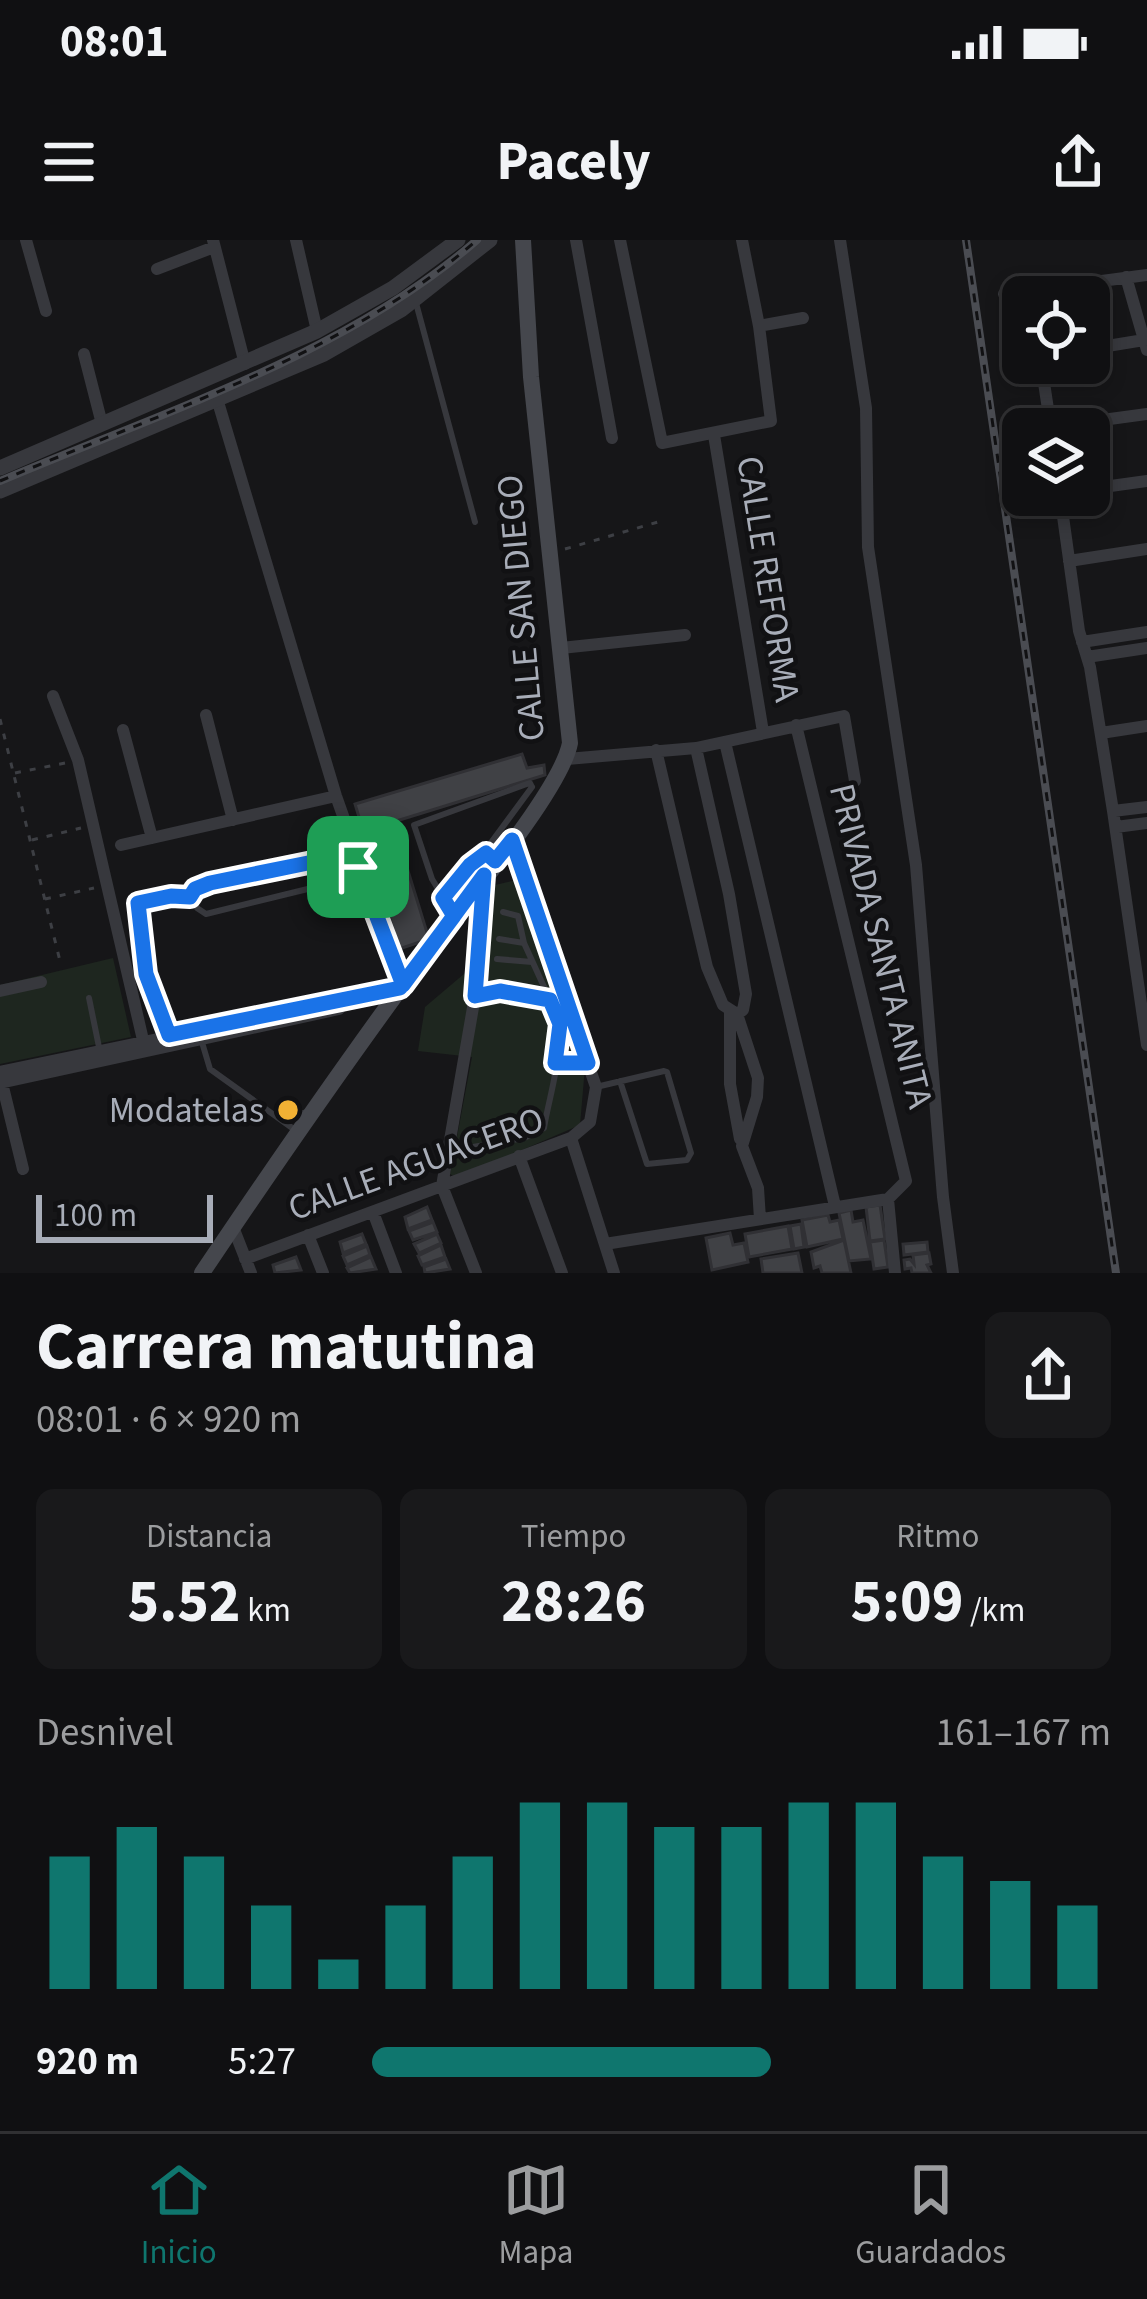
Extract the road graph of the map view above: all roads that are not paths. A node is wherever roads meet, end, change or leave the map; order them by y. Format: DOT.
graph roads {
  1 [pos="26,240"];
  2 [pos="296,240"];
  3 [pos="458,240"];
  4 [pos="490,240"];
  5 [pos="523,240"];
  6 [pos="576,240"];
  7 [pos="620,240"];
  8 [pos="742,240"];
  9 [pos="840,240"];
  10 [pos="214,243"];
  11 [pos="433,248"];
  12 [pos="157,269"];
  13 [pos="1147,275"];
  14 [pos="1126,277"];
  15 [pos="1110,280"];
  16 [pos="415,299"];
  17 [pos="46,310"];
  18 [pos="803,318"];
  19 [pos="759,326"];
  20 [pos="317,331"];
  21 [pos="1146,345"];
  22 [pos="1110,348"];
  23 [pos="85,354"];
  24 [pos="244,364"];
  25 [pos="218,401"];
  26 [pos="1147,414"];
  27 [pos="1110,419"];
  28 [pos="102,424"];
  29 [pos="713,435"];
  30 [pos="612,438"];
  31 [pos="0,468"];
  32 [pos="1147,481"];
  33 [pos="1110,486"];
  34 [pos="0,491"];
  35 [pos="1063,516"];
  36 [pos="475,522"];
  37 [pos="1147,549"];
  38 [pos="1069,561"];
  39 [pos="1147,632"];
  40 [pos="685,635"];
  41 [pos="1082,642"];
  42 [pos="561,648"];
  43 [pos="1147,648"];
  44 [pos="1087,657"];
  45 [pos="53,696"];
  46 [pos="206,715"];
  47 [pos="796,725"];
  48 [pos="1147,726"];
  49 [pos="123,730"];
  50 [pos="763,732"];
  51 [pos="1101,733"];
  52 [pos="725,742"];
  53 [pos="696,748"];
  54 [pos="656,750"];
  55 [pos="567,759"];
  56 [pos="855,781"];
  57 [pos="336,796"];
  58 [pos="1147,807"];
  59 [pos="1114,811"];
  60 [pos="233,820"];
  61 [pos="1147,823"];
  62 [pos="1116,827"];
  63 [pos="152,838"];
  64 [pos="512,840"];
  65 [pos="121,845"];
  66 [pos="489,863"];
  67 [pos="358,867"];
  68 [pos="338,870"];
  69 [pos="190,897"];
  70 [pos="443,898"];
  71 [pos="1147,902"];
  72 [pos="1127,905"];
  73 [pos="503,913"];
  74 [pos="454,916"];
  75 [pos="499,939"];
  76 [pos="524,943"];
  77 [pos="496,959"];
  78 [pos="532,962"];
  79 [pos="41,982"];
  80 [pos="1143,986"];
  81 [pos="399,990"];
  82 [pos="0,992"];
  83 [pos="475,996"];
  84 [pos="89,998"];
  85 [pos="550,1000"];
  86 [pos="734,1013"];
  87 [pos="169,1035"];
  88 [pos="201,1039"];
  89 [pos="143,1040"];
  90 [pos="1147,1045"];
  91 [pos="100,1055"];
  92 [pos="555,1063"];
  93 [pos="588,1063"];
  94 [pos="0,1072"];
  95 [pos="620,1081"];
  96 [pos="1,1083"];
  97 [pos="596,1087"];
  98 [pos="312,1112"];
  99 [pos="278,1118"];
  100 [pos="298,1132"];
  101 [pos="571,1138"];
  102 [pos="742,1141"];
  103 [pos="450,1151"];
  104 [pos="519,1156"];
  105 [pos="23,1169"];
  106 [pos="442,1186"];
  107 [pos="888,1199"];
  108 [pos="835,1206"];
  109 [pos="373,1212"];
  110 [pos="760,1219"];
  111 [pos="233,1227"];
  112 [pos="308,1235"];
  113 [pos="605,1244"];
  114 [pos="245,1258"];
  115 [pos="202,1273"];
  116 [pos="250,1273"];
  117 [pos="322,1273"];
  118 [pos="396,1273"];
  119 [pos="476,1273"];
  120 [pos="562,1273"];
  121 [pos="614,1273"];
  122 [pos="895,1273"];
  123 [pos="953,1273"];
  1 -- 17 [label="street"];
  2 -- 20 [label="street"];
  3 -- 11 [label="street"];
  4 -- 16 [label="street"];
  5 -- 42 [label="main road, CALLE SAN DIEGO"];
  6 -- 30 [label="street"];
  7 -- 29 [label="street"];
  8 -- 19 [label="street"];
  9 -- 123 [label="street"];
  10 -- 12 [label="street"];
  10 -- 24 [label="street"];
  11 -- 20 [label="street"];
  13 -- 14 [label="street"];
  14 -- 15 [label="street"];
  14 -- 21 [label="street"];
  16 -- 25 [label="street"];
  16 -- 36 [label="lane"];
  18 -- 19 [label="street"];
  19 -- 29 [label="street"];
  20 -- 24 [label="street"];
  21 -- 22 [label="street"];
  23 -- 28 [label="street"];
  24 -- 28 [label="street"];
  25 -- 34 [label="street"];
  25 -- 57 [label="street"];
  26 -- 27 [label="street"];
  28 -- 31 [label="street"];
  29 -- 50 [label="street, CALLE REFORMA"];
  32 -- 33 [label="street"];
  35 -- 38 [label="street"];
  37 -- 38 [label="street"];
  38 -- 41 [label="street"];
  39 -- 41 [label="street"];
  40 -- 42 [label="street"];
  41 -- 44 [label="street"];
  42 -- 55 [label="main road, CALLE SAN DIEGO"];
  43 -- 44 [label="street"];
  44 -- 51 [label="street"];
  45 -- 89 [label="street"];
  46 -- 60 [label="street"];
  47 -- 50 [label="street"];
  47 -- 56 [label="street"];
  47 -- 107 [label="street, PRIVADA SANTA ANITA"];
  48 -- 51 [label="street"];
  49 -- 63 [label="street"];
  50 -- 52 [label="street"];
  51 -- 59 [label="street"];
  52 -- 53 [label="street"];
  52 -- 108 [label="street"];
  53 -- 54 [label="street"];
  53 -- 86 [label="street"];
  54 -- 55 [label="street"];
  54 -- 86 [label="street"];
  55 -- 64 [label="main road, CALLE SAN DIEGO"];
  57 -- 60 [label="street"];
  57 -- 67 [label="street"];
  58 -- 59 [label="street"];
  59 -- 62 [label="street"];
  60 -- 63 [label="street"];
  61 -- 62 [label="street"];
  62 -- 72 [label="street"];
  63 -- 65 [label="street"];
  64 -- 66 [label="main road, CALLE SAN DIEGO"];
  64 -- 93 [label="street"];
  66 -- 70 [label="lane"];
  66 -- 70 [label="lane"];
  66 -- 74 [label="main road, CALLE SAN DIEGO"];
  66 -- 83 [label="street"];
  67 -- 68 [label="lane"];
  67 -- 81 [label="street"];
  68 -- 69 [label="lane"];
  68 -- 69 [label="lane"];
  69 -- 87 [label="lane"];
  70 -- 74 [label="lane"];
  71 -- 72 [label="street"];
  72 -- 80 [label="street"];
  73 -- 76 [label="lane"];
  74 -- 81 [label="main road, CALLE SAN DIEGO"];
  75 -- 76 [label="lane"];
  76 -- 78 [label="lane"];
  77 -- 78 [label="lane"];
  78 -- 85 [label="lane"];
  79 -- 82 [label="street"];
  80 -- 90 [label="street"];
  81 -- 87 [label="street"];
  81 -- 88 [label="street"];
  81 -- 98 [label="main road, CALLE SAN DIEGO"];
  83 -- 85 [label="lane"];
  83 -- 103 [label="street"];
  84 -- 91 [label="lane"];
  85 -- 92 [label="lane"];
  86 -- 102 [label="street"];
  86 -- 102 [label="street"];
  87 -- 89 [label="street"];
  88 -- 91 [label="street"];
  88 -- 99 [label="lane"];
  89 -- 91 [label="street"];
  91 -- 94 [label="street"];
  91 -- 96 [label="street"];
  92 -- 93 [label="lane"];
  92 -- 103 [label="lane"];
  93 -- 97 [label="street"];
  95 -- 95 [label="lane"];
  95 -- 97 [label="lane"];
  96 -- 105 [label="street"];
  97 -- 101 [label="street, CALLE AGUACERO"];
  98 -- 99 [label="lane"];
  98 -- 100 [label="main road, CALLE SAN DIEGO"];
  99 -- 100 [label="lane"];
  100 -- 111 [label="main road, CALLE SAN DIEGO"];
  101 -- 104 [label="street, CALLE AGUACERO"];
  101 -- 113 [label="street"];
  102 -- 110 [label="street"];
  103 -- 106 [label="street"];
  104 -- 106 [label="street, CALLE AGUACERO"];
  104 -- 120 [label="street"];
  106 -- 109 [label="street, CALLE AGUACERO"];
  106 -- 119 [label="street"];
  107 -- 108 [label="street"];
  107 -- 122 [label="street"];
  108 -- 110 [label="street"];
  109 -- 112 [label="street, CALLE AGUACERO"];
  109 -- 118 [label="street"];
  110 -- 113 [label="street"];
  111 -- 114 [label="street"];
  111 -- 115 [label="main road, CALLE SAN DIEGO"];
  112 -- 114 [label="street, CALLE AGUACERO"];
  112 -- 117 [label="street"];
  113 -- 121 [label="street"];
  114 -- 116 [label="street"];
}
